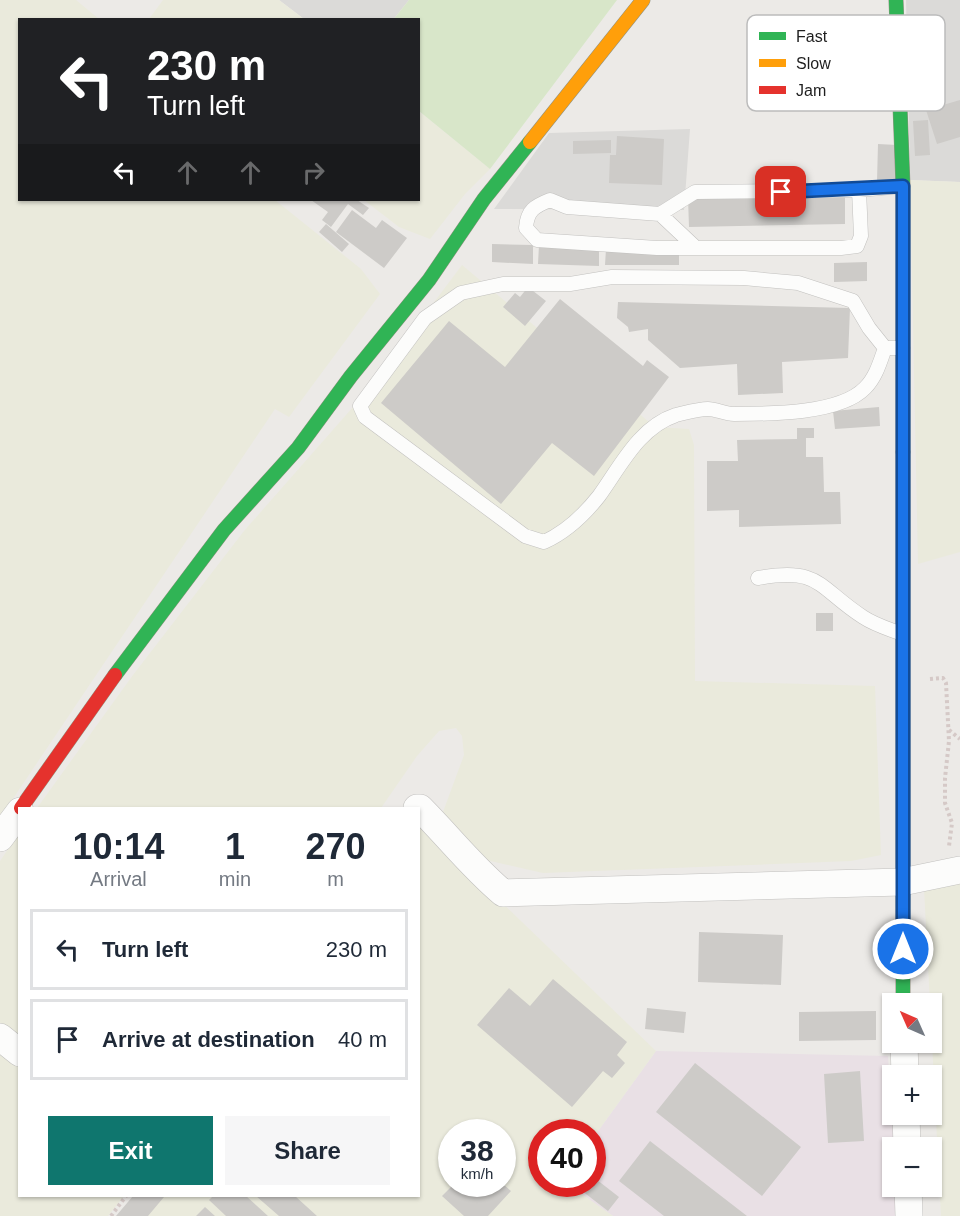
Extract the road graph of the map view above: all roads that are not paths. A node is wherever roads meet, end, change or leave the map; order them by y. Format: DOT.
graph roads {
  1 [pos="643,0"];
  2 [pos="896,0"];
  3 [pos="897,15"];
  4 [pos="900,111"];
  5 [pos="903,186"];
  6 [pos="859,190"];
  7 [pos="660,213"];
  8 [pos="694,246"];
  9 [pos="885,348"];
  10 [pos="903,348"];
  11 [pos="758,578"];
  12 [pos="902,634"];
  13 [pos="21,807"];
  14 [pos="420,808"];
  15 [pos="18,812"];
  16 [pos="0,838"];
  17 [pos="953,860"];
  18 [pos="902,882"];
  19 [pos="903,993"];
  20 [pos="0,1037"];
  21 [pos="18,1051"];
  22 [pos="908,1197"];
  23 [pos="909,1216"];
  1 -- 13 [label="street"];
  2 -- 3 [label="street"];
  4 -- 5 [label="street"];
  5 -- 6 [label="lane"];
  5 -- 10 [label="street"];
  6 -- 7 [label="lane"];
  6 -- 8 [label="lane"];
  7 -- 8 [label="lane"];
  7 -- 8 [label="lane"];
  9 -- 9 [label="lane"];
  9 -- 10 [label="lane"];
  10 -- 12 [label="street"];
  11 -- 12 [label="lane"];
  12 -- 18 [label="street"];
  14 -- 18 [label="street"];
  15 -- 16 [label="street"];
  17 -- 18 [label="street"];
  18 -- 19 [label="street"];
  20 -- 21 [label="street"];
  22 -- 23 [label="street"];
}
